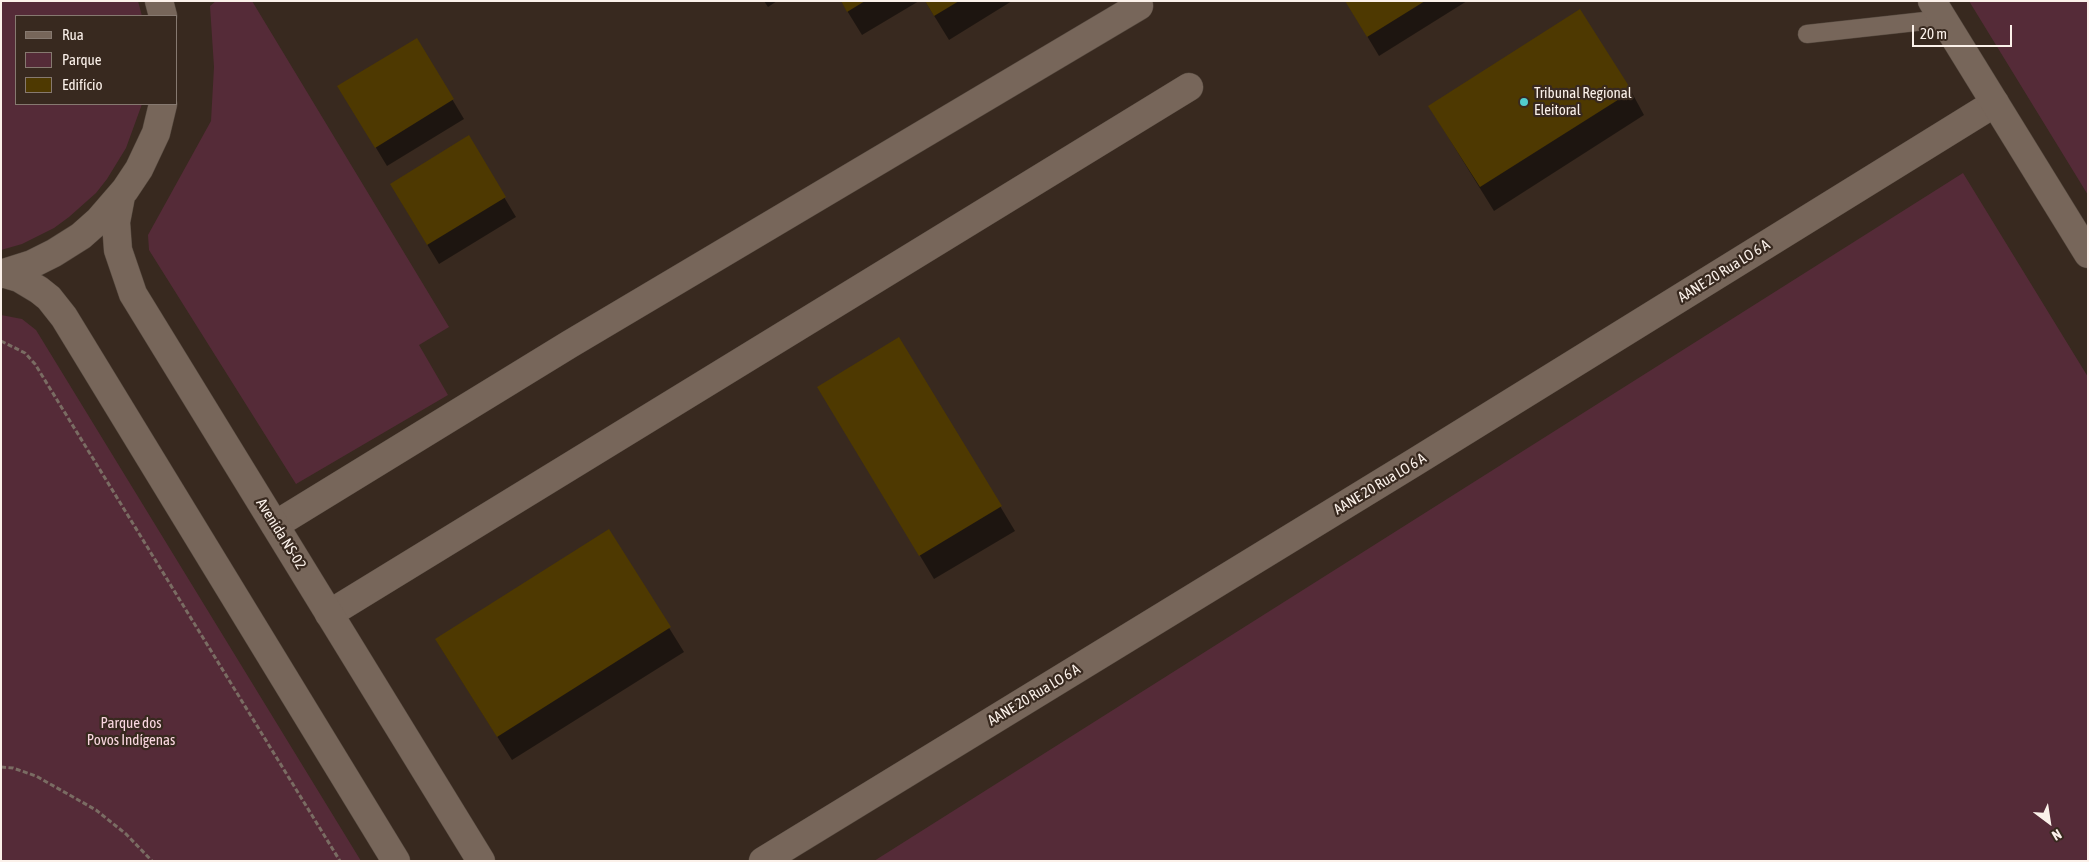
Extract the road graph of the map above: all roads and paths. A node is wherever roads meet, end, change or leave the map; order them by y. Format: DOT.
graph roads {
  1 [pos="1139,6"];
  2 [pos="1937,10"];
  3 [pos="1807,34"];
  4 [pos="1188,87"];
  5 [pos="1995,104"];
  6 [pos="163,105"];
  7 [pos="121,196"];
  8 [pos="2088,254"];
  9 [pos="1,274"];
  10 [pos="1,341"];
  11 [pos="275,525"];
  12 [pos="329,614"];
  13 [pos="1,766"];
  14 [pos="152,861"];
  15 [pos="340,861"];
  16 [pos="396,861"];
  17 [pos="481,861"];
  18 [pos="763,861"];
  1 -- 11 [label="street"];
  2 -- 3 [label="lane"];
  2 -- 5 [label="street"];
  4 -- 12 [label="street"];
  5 -- 8 [label="street"];
  5 -- 18 [label="street, AANE 20 Rua LO 6 A"];
  6 -- 7 [label="street, Avenida NS-02"];
  7 -- 9 [label="street, Avenida NS-02"];
  7 -- 11 [label="street, Avenida NS-02"];
  9 -- 16 [label="street, Avenida NS-02"];
  10 -- 15 [label="path"];
  11 -- 12 [label="street, Avenida NS-02"];
  12 -- 17 [label="street, Avenida NS-02"];
  13 -- 14 [label="path"];
}
